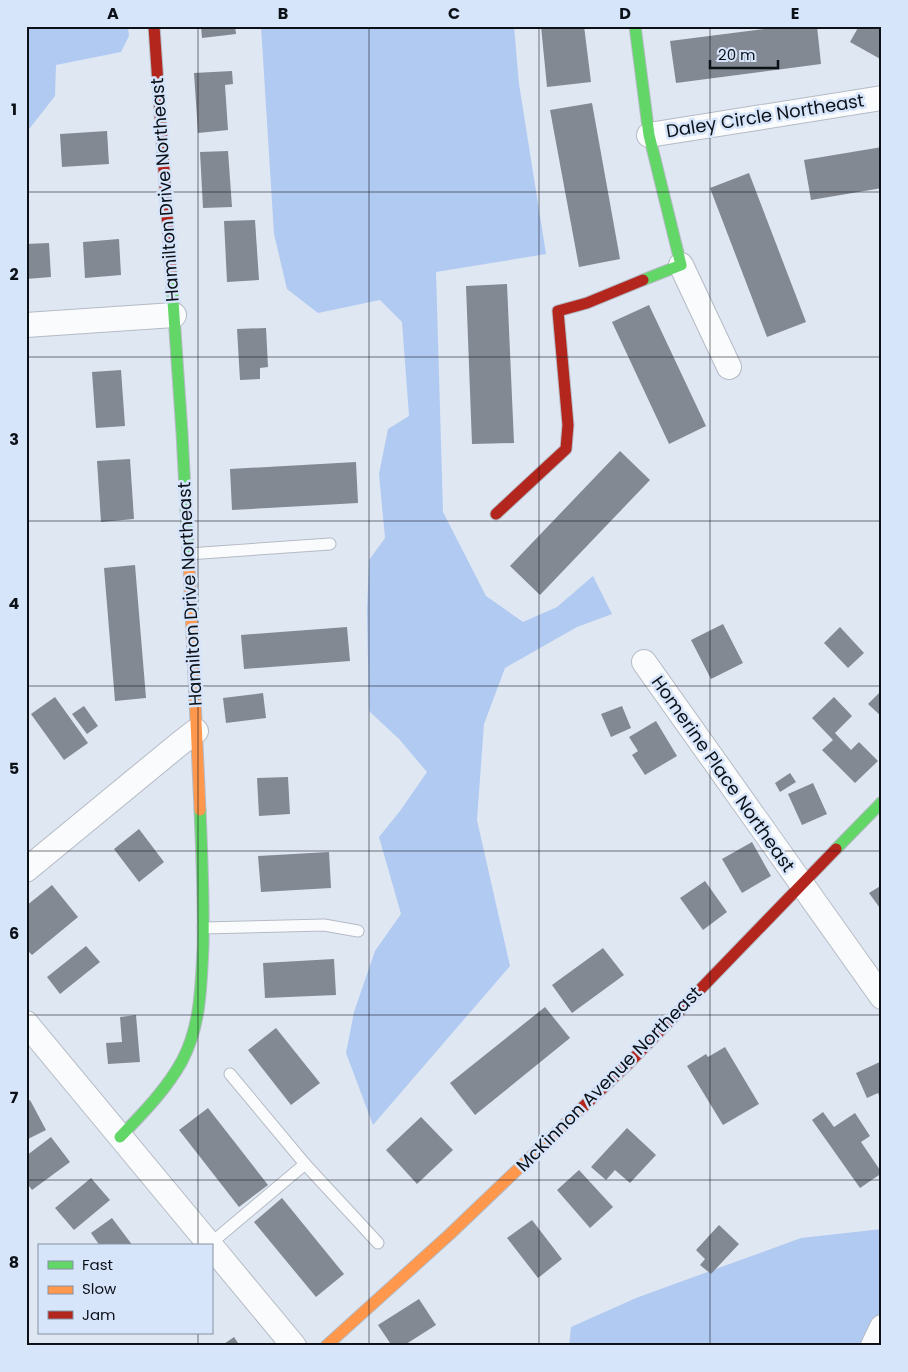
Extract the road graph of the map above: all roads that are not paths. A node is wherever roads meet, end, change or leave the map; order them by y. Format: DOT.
graph roads {
  1 [pos="154,26"];
  2 [pos="635,26"];
  3 [pos="882,98"];
  4 [pos="649,135"];
  5 [pos="681,265"];
  6 [pos="174,315"];
  7 [pos="26,325"];
  8 [pos="729,367"];
  9 [pos="496,514"];
  10 [pos="330,544"];
  11 [pos="188,554"];
  12 [pos="644,662"];
  13 [pos="196,732"];
  14 [pos="882,802"];
  15 [pos="26,870"];
  16 [pos="802,885"];
  17 [pos="203,928"];
  18 [pos="358,931"];
  19 [pos="882,997"];
  20 [pos="26,1024"];
  21 [pos="230,1074"];
  22 [pos="120,1137"];
  23 [pos="305,1164"];
  24 [pos="378,1243"];
  25 [pos="210,1244"];
  26 [pos="212,1244"];
  27 [pos="212,1246"];
  28 [pos="882,1327"];
  29 [pos="294,1346"];
  30 [pos="326,1346"];
  31 [pos="873,1346"];
  1 -- 6 [label="street, Hamilton Drive Northeast"];
  2 -- 4 [label="street"];
  3 -- 4 [label="street, Daley Circle Northeast"];
  4 -- 5 [label="street"];
  5 -- 8 [label="street"];
  5 -- 9 [label="street"];
  6 -- 7 [label="street"];
  6 -- 11 [label="street, Hamilton Drive Northeast"];
  10 -- 11 [label="lane"];
  11 -- 13 [label="street, Hamilton Drive Northeast"];
  12 -- 16 [label="street, Homerine Place Northeast"];
  13 -- 15 [label="street"];
  13 -- 17 [label="street, Hamilton Drive Northeast"];
  14 -- 16 [label="street, McKinnon Avenue Northeast"];
  16 -- 19 [label="street, Homerine Place Northeast"];
  16 -- 30 [label="street, McKinnon Avenue Northeast"];
  17 -- 18 [label="lane"];
  17 -- 22 [label="street, Hamilton Drive Northeast"];
  20 -- 22 [label="street"];
  21 -- 23 [label="lane"];
  22 -- 25 [label="street"];
  23 -- 24 [label="lane"];
  23 -- 26 [label="lane"];
  27 -- 29 [label="street"];
  28 -- 31 [label="street"];
}
